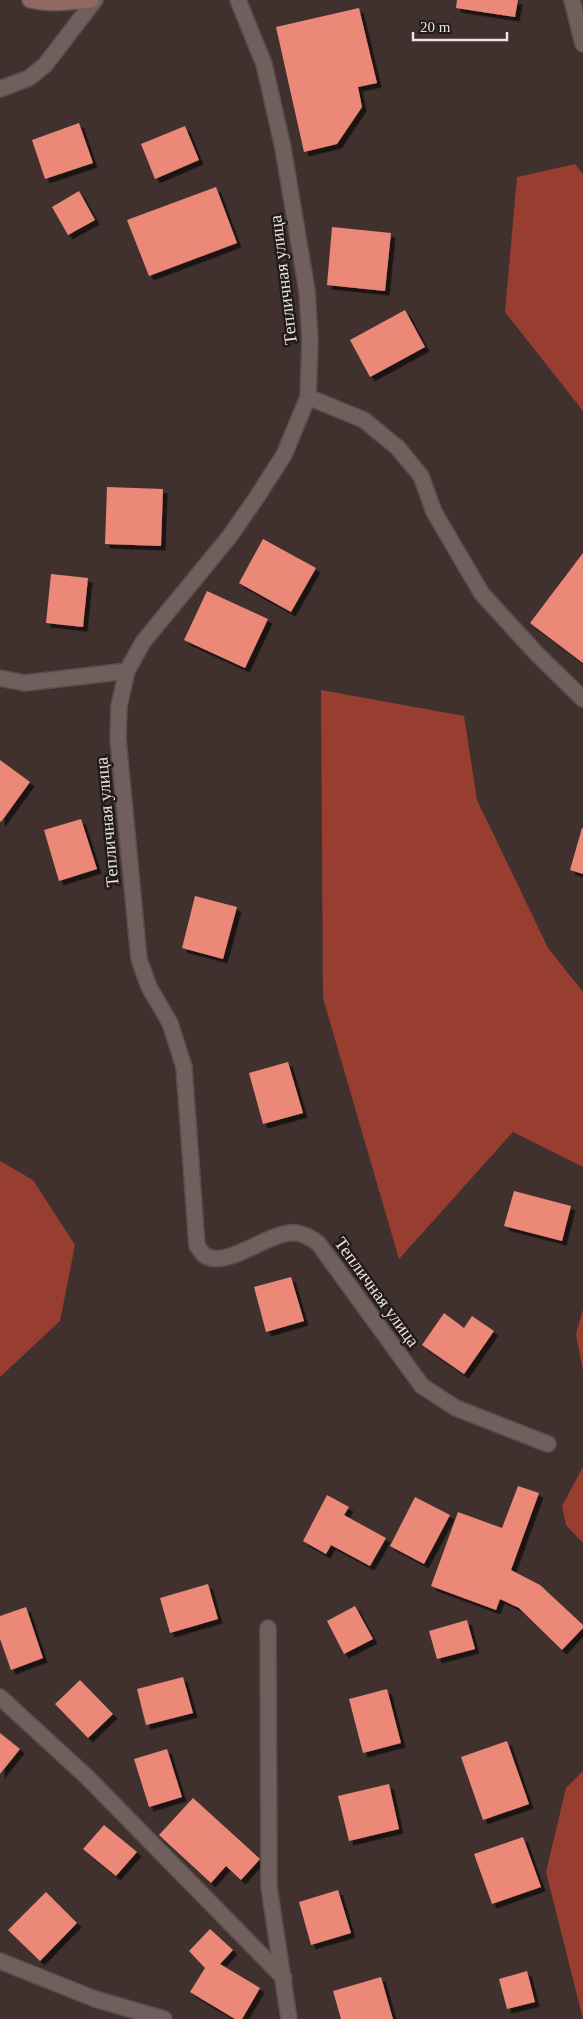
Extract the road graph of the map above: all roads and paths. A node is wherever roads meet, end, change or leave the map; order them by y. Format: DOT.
graph roads {
  1 [pos="30,0"];
  2 [pos="91,0"];
  3 [pos="95,0"];
  4 [pos="238,0"];
  5 [pos="572,0"];
  6 [pos="583,44"];
  7 [pos="0,89"];
  8 [pos="308,397"];
  9 [pos="127,671"];
  10 [pos="0,678"];
  11 [pos="583,699"];
  12 [pos="548,1444"];
  13 [pos="268,1628"];
  14 [pos="0,1697"];
  15 [pos="0,1961"];
  16 [pos="284,1978"];
  17 [pos="164,2019"];
  18 [pos="289,2019"];
  1 -- 2 [label="street"];
  3 -- 7 [label="street"];
  4 -- 8 [label="street, Тепличная улица"];
  5 -- 6 [label="street"];
  8 -- 9 [label="street, Тепличная улица"];
  8 -- 11 [label="street"];
  9 -- 10 [label="street"];
  9 -- 12 [label="street, Тепличная улица"];
  13 -- 16 [label="street"];
  14 -- 16 [label="street"];
  15 -- 17 [label="street"];
  16 -- 18 [label="street"];
}
